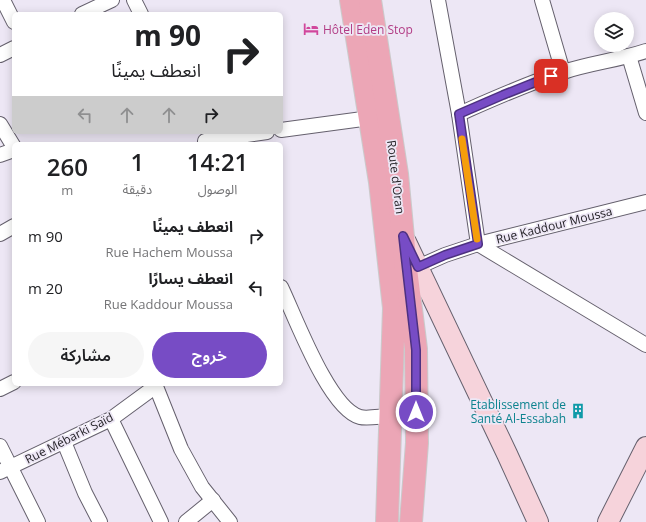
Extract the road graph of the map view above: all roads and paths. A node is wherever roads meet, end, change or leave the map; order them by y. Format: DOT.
graph roads {
  1 [pos="3,0"];
  2 [pos="112,0"];
  3 [pos="134,0"];
  4 [pos="351,0"];
  5 [pos="370,0"];
  6 [pos="438,0"];
  7 [pos="542,0"];
  8 [pos="96,3"];
  9 [pos="85,12"];
  10 [pos="140,12"];
  11 [pos="12,18"];
  12 [pos="12,49"];
  13 [pos="646,51"];
  14 [pos="0,55"];
  15 [pos="630,56"];
  16 [pos="563,72"];
  17 [pos="646,113"];
  18 [pos="459,114"];
  19 [pos="370,118"];
  20 [pos="0,124"];
  21 [pos="283,130"];
  22 [pos="249,134"];
  23 [pos="204,139"];
  24 [pos="12,145"];
  25 [pos="12,150"];
  26 [pos="0,155"];
  27 [pos="646,202"];
  28 [pos="12,227"];
  29 [pos="0,234"];
  30 [pos="403,236"];
  31 [pos="478,244"];
  32 [pos="418,267"];
  33 [pos="283,292"];
  34 [pos="646,345"];
  35 [pos="12,383"];
  36 [pos="155,386"];
  37 [pos="156,386"];
  38 [pos="0,389"];
  39 [pos="391,416"];
  40 [pos="111,419"];
  41 [pos="64,442"];
  42 [pos="0,446"];
  43 [pos="646,447"];
  44 [pos="5,470"];
  45 [pos="213,500"];
  46 [pos="38,522"];
  47 [pos="100,522"];
  48 [pos="161,522"];
  49 [pos="186,522"];
  50 [pos="230,522"];
  51 [pos="387,522"];
  52 [pos="411,522"];
  53 [pos="538,522"];
  54 [pos="608,522"];
  1 -- 11 [label="street"];
  2 -- 8 [label="street"];
  3 -- 10 [label="street"];
  4 -- 19 [label="main road, Route d'Oran"];
  5 -- 30 [label="main road, Route d'Oran"];
  6 -- 18 [label="street"];
  7 -- 16 [label="street"];
  8 -- 9 [label="street"];
  12 -- 14 [label="street"];
  13 -- 15 [label="street"];
  15 -- 16 [label="street"];
  15 -- 17 [label="street"];
  16 -- 18 [label="street"];
  18 -- 31 [label="street"];
  19 -- 21 [label="street"];
  19 -- 39 [label="main road, Route d'Oran"];
  20 -- 24 [label="street"];
  22 -- 23 [label="street"];
  25 -- 26 [label="street"];
  27 -- 31 [label="street, Rue Kaddour Moussa"];
  28 -- 29 [label="street"];
  30 -- 32 [label="street"];
  30 -- 52 [label="main road, Route d'Oran"];
  31 -- 32 [label="street, Rue Kaddour Moussa"];
  31 -- 34 [label="street"];
  32 -- 53 [label="street"];
  33 -- 39 [label="street"];
  35 -- 38 [label="street"];
  36 -- 40 [label="street, Rue Mébarki Saïd"];
  37 -- 45 [label="street"];
  39 -- 51 [label="main road, Route d'Oran"];
  40 -- 41 [label="street, Rue Mébarki Saïd"];
  40 -- 48 [label="street"];
  41 -- 44 [label="street, Rue Mébarki Saïd"];
  41 -- 47 [label="street"];
  42 -- 44 [label="street"];
  43 -- 54 [label="street"];
  44 -- 46 [label="street"];
  45 -- 49 [label="street"];
  45 -- 50 [label="street"];
}
